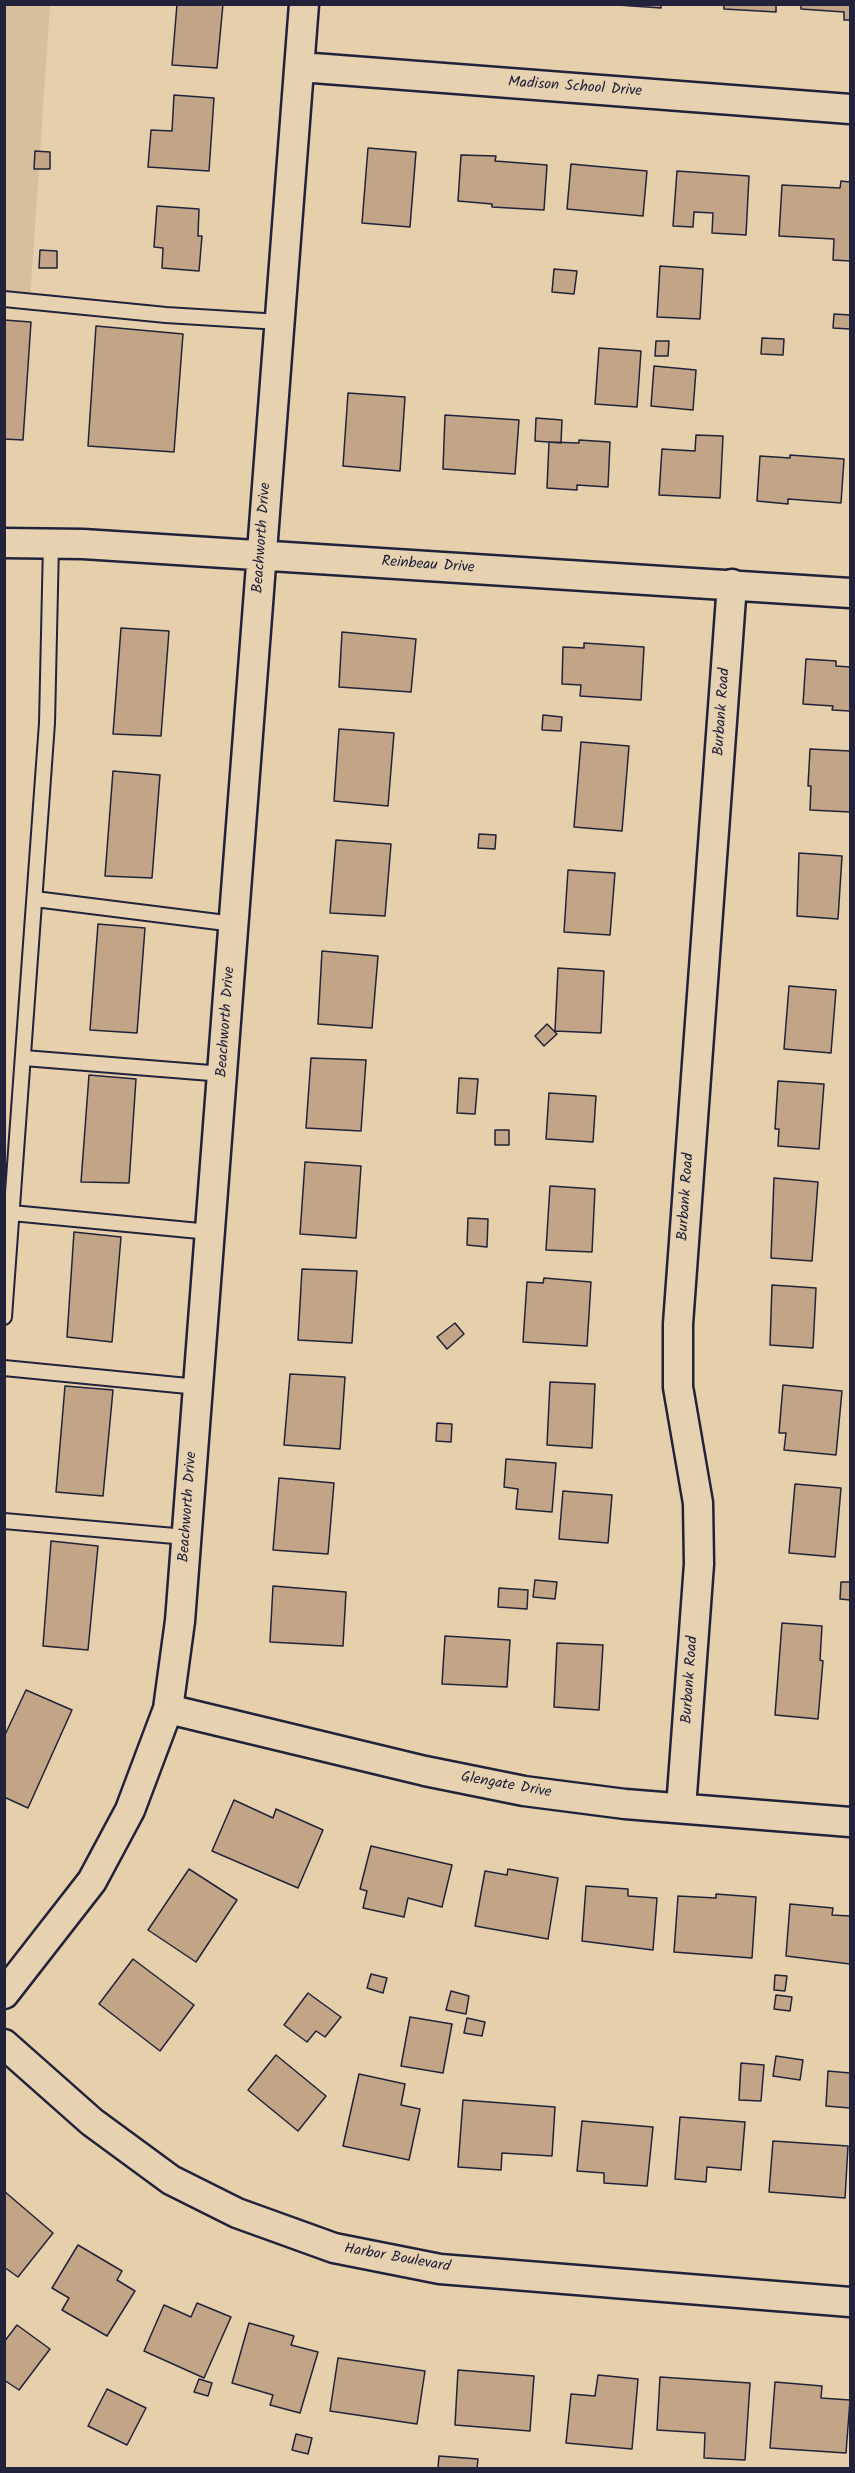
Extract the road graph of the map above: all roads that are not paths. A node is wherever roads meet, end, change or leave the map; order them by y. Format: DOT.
graph roads {
  1 [pos="304,4"];
  2 [pos="300,67"];
  3 [pos="850,109"];
  4 [pos="4,298"];
  5 [pos="280,322"];
  6 [pos="4,543"];
  7 [pos="51,544"];
  8 [pos="262,555"];
  9 [pos="732,584"];
  10 [pos="850,593"];
  11 [pos="35,899"];
  12 [pos="234,924"];
  13 [pos="24,1058"];
  14 [pos="223,1074"];
  15 [pos="12,1213"];
  16 [pos="210,1232"];
  17 [pos="4,1317"];
  18 [pos="4,1368"];
  19 [pos="198,1387"];
  20 [pos="4,1521"];
  21 [pos="186,1537"];
  22 [pos="168,1708"];
  23 [pos="681,1808"];
  24 [pos="850,1822"];
  25 [pos="4,1994"];
  26 [pos="4,2044"];
  27 [pos="850,2302"];
  1 -- 2 [label="street, Beachworth Drive"];
  2 -- 3 [label="street, Madison School Drive"];
  2 -- 5 [label="street, Beachworth Drive"];
  4 -- 5 [label="lane"];
  5 -- 8 [label="street, Beachworth Drive"];
  6 -- 7 [label="street, Reinbeau Drive"];
  7 -- 8 [label="street, Reinbeau Drive"];
  7 -- 11 [label="lane"];
  8 -- 9 [label="street, Reinbeau Drive"];
  8 -- 12 [label="street, Beachworth Drive"];
  9 -- 10 [label="street, Reinbeau Drive"];
  9 -- 23 [label="street, Burbank Road"];
  11 -- 12 [label="lane"];
  11 -- 13 [label="lane"];
  12 -- 14 [label="street, Beachworth Drive"];
  13 -- 14 [label="lane"];
  13 -- 15 [label="lane"];
  14 -- 16 [label="street, Beachworth Drive"];
  15 -- 16 [label="lane"];
  15 -- 17 [label="lane"];
  16 -- 19 [label="street, Beachworth Drive"];
  18 -- 19 [label="lane"];
  19 -- 21 [label="street, Beachworth Drive"];
  20 -- 21 [label="lane"];
  21 -- 22 [label="street, Beachworth Drive"];
  22 -- 23 [label="street, Glengate Drive"];
  22 -- 25 [label="street, Beachworth Drive"];
  23 -- 24 [label="street, Glengate Drive"];
  26 -- 27 [label="street, Harbor Boulevard"];
}
